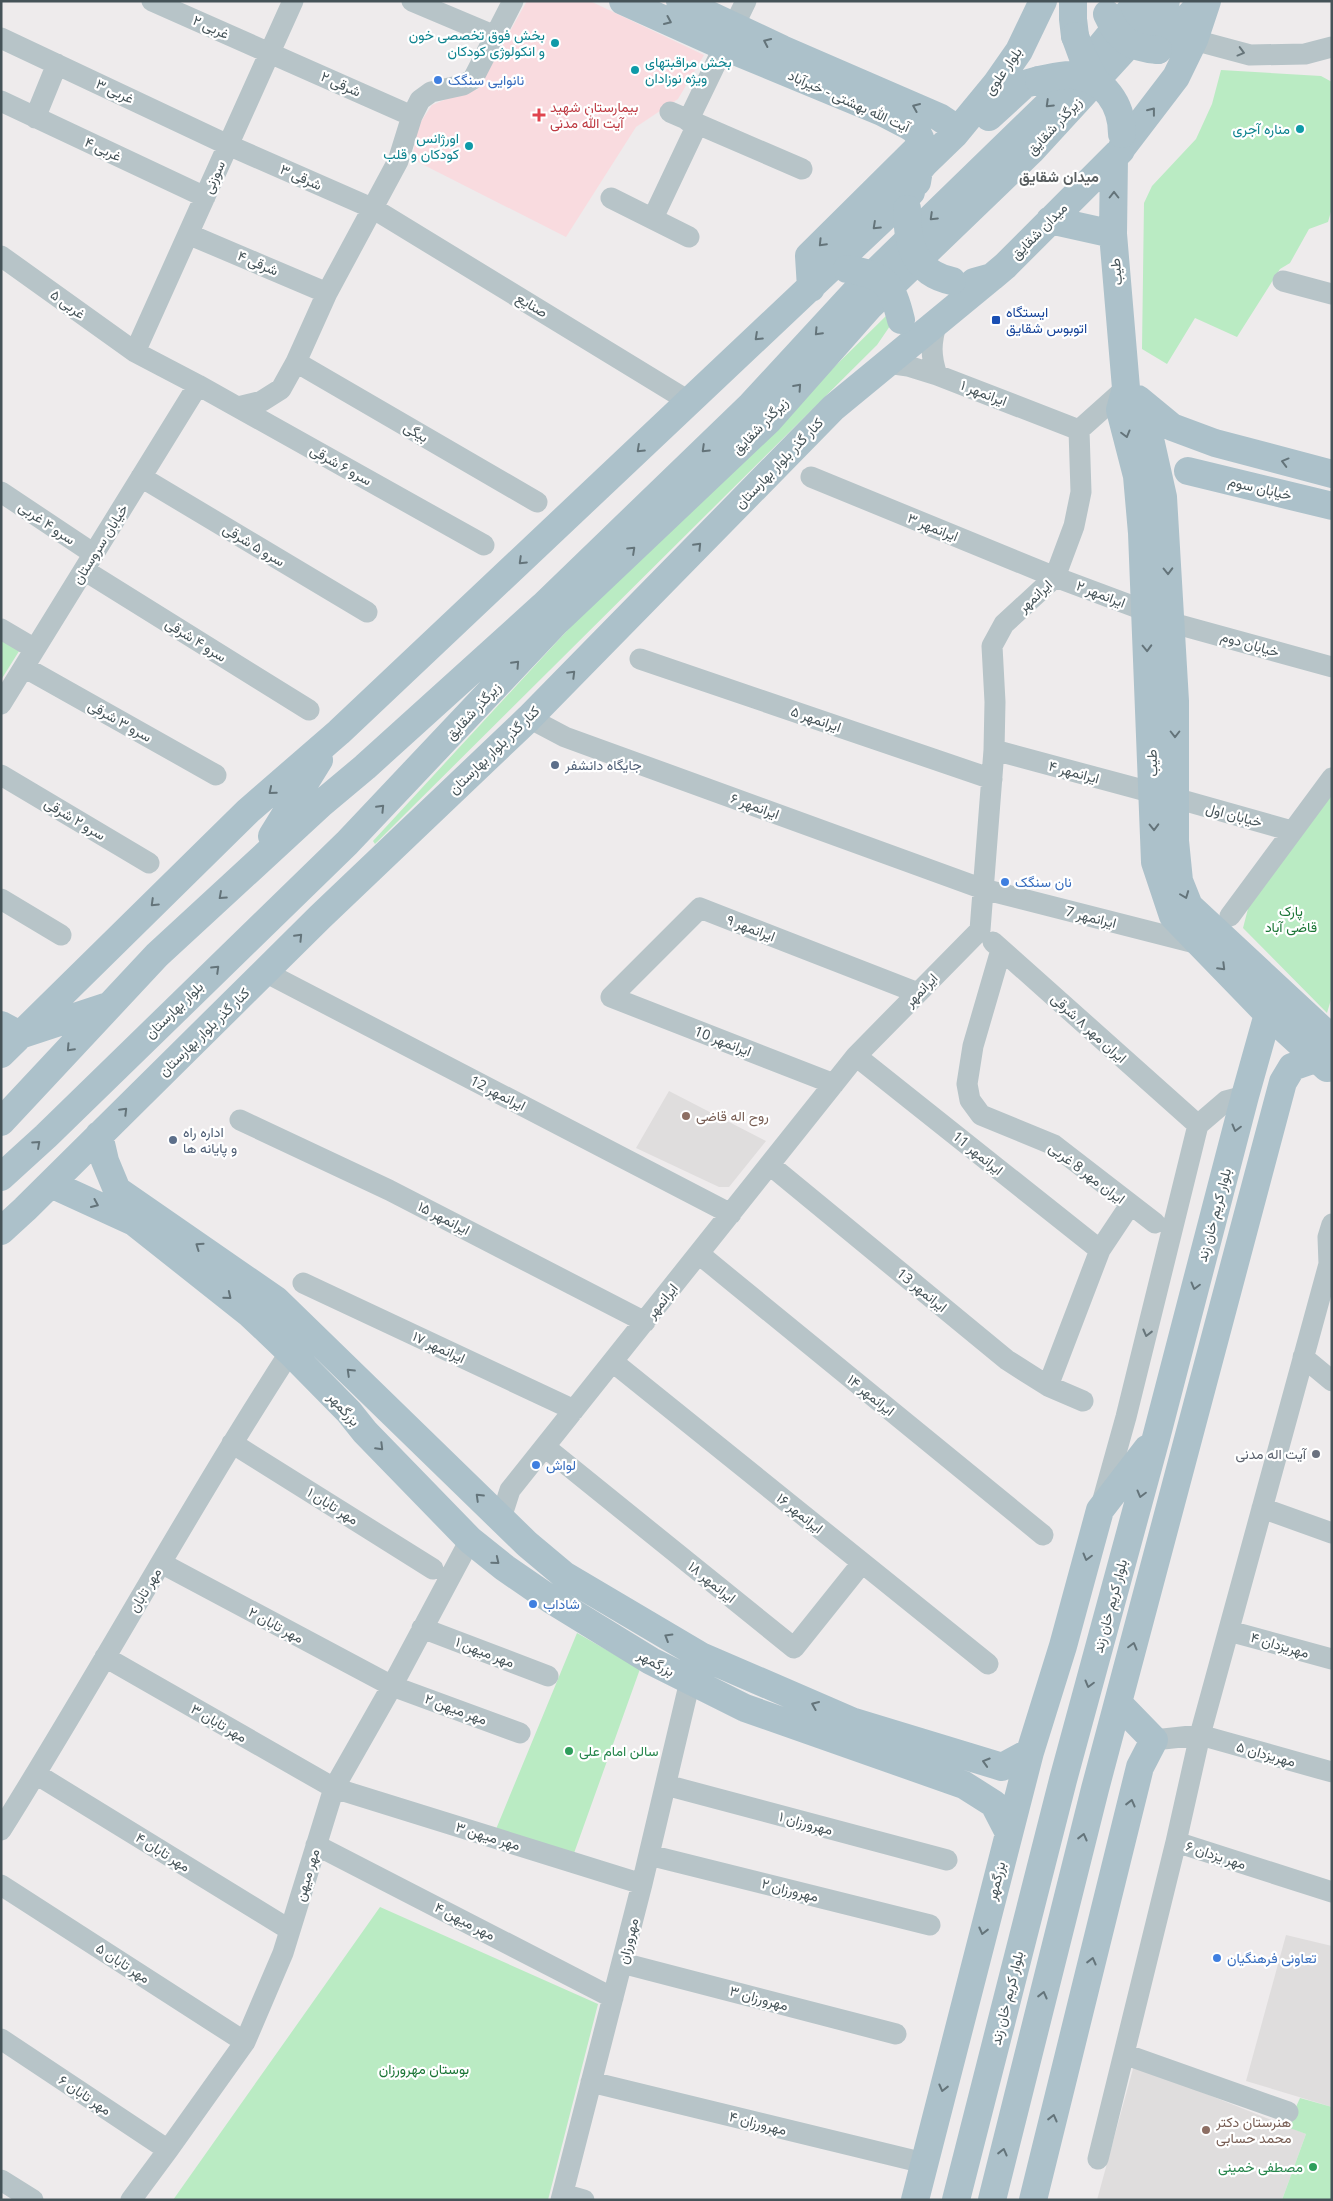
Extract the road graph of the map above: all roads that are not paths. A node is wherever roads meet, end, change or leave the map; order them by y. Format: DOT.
graph roads {
  1 [pos="152,1"];
  2 [pos="292,1"];
  3 [pos="412,1"];
  4 [pos="513,1"];
  5 [pos="623,1"];
  6 [pos="680,1"];
  7 [pos="746,1"];
  8 [pos="1043,1"];
  9 [pos="1073,1"];
  10 [pos="1138,1"];
  11 [pos="1166,1"];
  12 [pos="1202,1"];
  13 [pos="1207,1"];
  14 [pos="1111,15"];
  15 [pos="495,36"];
  16 [pos="729,37"];
  17 [pos="1,38"];
  18 [pos="1194,40"];
  19 [pos="1332,47"];
  20 [pos="269,53"];
  21 [pos="57,64"];
  22 [pos="1096,83"];
  23 [pos="1,101"];
  24 [pos="412,116"];
  25 [pos="35,118"];
  26 [pos="685,119"];
  27 [pos="954,135"];
  28 [pos="228,145"];
  29 [pos="1119,147"];
  30 [pos="802,169"];
  31 [pos="912,196"];
  32 [pos="205,197"];
  33 [pos="611,198"];
  34 [pos="374,209"];
  35 [pos="653,218"];
  36 [pos="1050,220"];
  37 [pos="188,234"];
  38 [pos="1113,234"];
  39 [pos="689,237"];
  40 [pos="1,256"];
  41 [pos="992,276"];
  42 [pos="1283,281"];
  43 [pos="811,288"];
  44 [pos="327,293"];
  45 [pos="1332,294"];
  46 [pos="936,321"];
  47 [pos="135,352"];
  48 [pos="296,362"];
  49 [pos="880,368"];
  50 [pos="937,375"];
  51 [pos="198,385"];
  52 [pos="1134,395"];
  53 [pos="690,402"];
  54 [pos="238,407"];
  55 [pos="1079,430"];
  56 [pos="1214,443"];
  57 [pos="1188,471"];
  58 [pos="1332,474"];
  59 [pos="141,477"];
  60 [pos="811,477"];
  61 [pos="1,492"];
  62 [pos="1162,497"];
  63 [pos="1330,500"];
  64 [pos="537,502"];
  65 [pos="1154,532"];
  66 [pos="484,545"];
  67 [pos="89,562"];
  68 [pos="1056,577"];
  69 [pos="367,612"];
  70 [pos="1157,616"];
  71 [pos="1,628"];
  72 [pos="35,649"];
  73 [pos="640,659"];
  74 [pos="24,667"];
  75 [pos="1332,667"];
  76 [pos="1,704"];
  77 [pos="309,710"];
  78 [pos="528,718"];
  79 [pos="335,736"];
  80 [pos="994,750"];
  81 [pos="216,775"];
  82 [pos="1,776"];
  83 [pos="992,778"];
  84 [pos="1332,778"];
  85 [pos="1164,796"];
  86 [pos="412,830"];
  87 [pos="1292,831"];
  88 [pos="347,843"];
  89 [pos="149,863"];
  90 [pos="249,872"];
  91 [pos="983,889"];
  92 [pos="295,892"];
  93 [pos="1,899"];
  94 [pos="1230,916"];
  95 [pos="980,930"];
  96 [pos="61,935"];
  97 [pos="1199,944"];
  98 [pos="239,947"];
  99 [pos="1001,950"];
  100 [pos="265,972"];
  101 [pos="918,993"];
  102 [pos="612,998"];
  103 [pos="1277,1005"];
  104 [pos="108,1006"];
  105 [pos="7,1038"];
  106 [pos="856,1056"];
  107 [pos="1328,1056"];
  108 [pos="834,1084"];
  109 [pos="1248,1086"];
  110 [pos="1282,1087"];
  111 [pos="240,1120"];
  112 [pos="1,1122"];
  113 [pos="1198,1125"];
  114 [pos="99,1135"];
  115 [pos="770,1166"];
  116 [pos="1,1177"];
  117 [pos="51,1184"];
  118 [pos="1130,1204"];
  119 [pos="731,1214"];
  120 [pos="1332,1224"];
  121 [pos="1163,1229"];
  122 [pos="1,1230"];
  123 [pos="1100,1250"];
  124 [pos="699,1254"];
  125 [pos="1331,1264"];
  126 [pos="303,1283"];
  127 [pos="645,1322"];
  128 [pos="290,1352"];
  129 [pos="1303,1357"];
  130 [pos="613,1362"];
  131 [pos="1332,1381"];
  132 [pos="1048,1386"];
  133 [pos="370,1391"];
  134 [pos="1083,1401"];
  135 [pos="574,1410"];
  136 [pos="349,1412"];
  137 [pos="1156,1438"];
  138 [pos="232,1443"];
  139 [pos="545,1446"];
  140 [pos="1262,1508"];
  141 [pos="1100,1510"];
  142 [pos="501,1518"];
  143 [pos="1332,1533"];
  144 [pos="1043,1535"];
  145 [pos="470,1540"];
  146 [pos="161,1563"];
  147 [pos="862,1563"];
  148 [pos="433,1569"];
  149 [pos="422,1628"];
  150 [pos="1229,1630"];
  151 [pos="105,1657"];
  152 [pos="1332,1659"];
  153 [pos="988,1664"];
  154 [pos="548,1676"];
  155 [pos="690,1681"];
  156 [pos="392,1686"];
  157 [pos="1118,1703"];
  158 [pos="841,1729"];
  159 [pos="520,1733"];
  160 [pos="1200,1736"];
  161 [pos="1154,1740"];
  162 [pos="1030,1752"];
  163 [pos="1332,1772"];
  164 [pos="36,1774"];
  165 [pos="666,1785"];
  166 [pos="334,1788"];
  167 [pos="1,1830"];
  168 [pos="1008,1833"];
  169 [pos="1176,1842"];
  170 [pos="316,1845"];
  171 [pos="649,1854"];
  172 [pos="947,1860"];
  173 [pos="642,1884"];
  174 [pos="1,1885"];
  175 [pos="1332,1892"];
  176 [pos="930,1925"];
  177 [pos="290,1930"];
  178 [pos="622,1962"];
  179 [pos="613,1998"];
  180 [pos="896,2034"];
  181 [pos="1,2039"];
  182 [pos="245,2042"];
  183 [pos="1124,2054"];
  184 [pos="592,2082"];
  185 [pos="1288,2112"];
  186 [pos="168,2150"];
  187 [pos="1098,2159"];
  188 [pos="924,2163"];
  189 [pos="1,2180"];
  190 [pos="562,2197"];
  191 [pos="33,2200"];
  192 [pos="130,2200"];
  193 [pos="584,2200"];
  194 [pos="915,2200"];
  195 [pos="956,2200"];
  196 [pos="992,2200"];
  197 [pos="1033,2200"];
  1 -- 20 [label="street, غربی ۲"];
  2 -- 20 [label="street, سوزنی"];
  3 -- 15 [label="street"];
  4 -- 15 [label="street"];
  5 -- 16 [label="main road, آیت الله بهشتی - خیرآباد, one-way"];
  6 -- 16 [label="main road, آیت الله بهشتی - خیرآباد"];
  7 -- 16 [label="street"];
  8 -- 27 [label="main road, بلوار علوی"];
  9 -- 22 [label="main road, bridge"];
  10 -- 14 [label="main road, زیرگذر شقایق"];
  88 -- 11 [label="main road, زیرگذر شقایق, one-way"];
  12 -- 14 [label="main road, bridge"];
  13 -- 18 [label="main road, میدان شقایق"];
  14 -- 90 [label="main road, زیرگذر شقایق, one-way"];
  15 -- 24 [label="street"];
  16 -- 26 [label="street"];
  27 -- 16 [label="main road, آیت الله بهشتی - خیرآباد, one-way"];
  16 -- 43 [label="main road, آیت الله بهشتی - خیرآباد, one-way"];
  17 -- 21 [label="street, غربی ۳"];
  18 -- 19 [label="street, one-way"];
  29 -- 18 [label="main road, میدان شقایق, one-way"];
  20 -- 24 [label="street, شرقی ۲"];
  20 -- 28 [label="street, سوزنی"];
  21 -- 25 [label="street"];
  21 -- 28 [label="street, غربی ۳"];
  22 -- 29 [label="main road, bridge"];
  22 -- 31 [label="main road, bridge"];
  23 -- 25 [label="street, غربی ۴"];
  24 -- 34 [label="street"];
  25 -- 32 [label="street, غربی ۴"];
  26 -- 30 [label="street"];
  26 -- 35 [label="street"];
  27 -- 31 [label="main road, بلوار علوی"];
  28 -- 32 [label="street, سوزنی"];
  28 -- 34 [label="street, شرقی ۳"];
  29 -- 36 [label="main road, میدان شقایق"];
  38 -- 29 [label="main road, طیب, one-way"];
  31 -- 41 [label="main road, bridge"];
  31 -- 43 [label="main road, one-way"];
  32 -- 37 [label="street, سوزنی"];
  33 -- 35 [label="street"];
  34 -- 44 [label="street"];
  34 -- 53 [label="street, صنایع"];
  35 -- 39 [label="street"];
  36 -- 38 [label="main road"];
  36 -- 41 [label="main road, میدان شقایق"];
  37 -- 44 [label="street, شرقی ۴"];
  37 -- 47 [label="street, سوزنی"];
  38 -- 52 [label="main road, طیب"];
  40 -- 47 [label="street, غربی ۵"];
  41 -- 46 [label="main road, کنار گذر بلوار بهارستان"];
  42 -- 45 [label="street"];
  43 -- 49 [label="main road, bridge"];
  43 -- 53 [label="main road, one-way"];
  44 -- 48 [label="street"];
  46 -- 49 [label="main road, کنار گذر بلوار بهارستان"];
  46 -- 50 [label="street"];
  47 -- 51 [label="street, غربی ۵"];
  48 -- 54 [label="street"];
  48 -- 64 [label="street, بیگی"];
  49 -- 50 [label="street, ایرانمهر ۱"];
  78 -- 49 [label="main road, کنار گذر بلوار بهارستان, one-way"];
  50 -- 55 [label="street, ایرانمهر ۱"];
  51 -- 54 [label="street, سرو ۶ شرقی"];
  51 -- 59 [label="street, خیابان سروستان"];
  52 -- 55 [label="street"];
  52 -- 56 [label="main road"];
  52 -- 62 [label="main road, طیب"];
  52 -- 65 [label="main road, طیب, one-way"];
  53 -- 79 [label="main road, one-way"];
  54 -- 66 [label="street, سرو ۶ شرقی"];
  55 -- 68 [label="street, ایرانمهر"];
  56 -- 57 [label="main road"];
  58 -- 56 [label="main road, one-way"];
  57 -- 62 [label="main road"];
  57 -- 63 [label="main road, خیابان سوم"];
  59 -- 67 [label="street, خیابان سروستان"];
  59 -- 69 [label="street, سرو ۵ شرقی"];
  60 -- 68 [label="street, ایرانمهر ۳"];
  61 -- 67 [label="street, سرو ۴ غربی"];
  62 -- 65 [label="main road, طیب"];
  65 -- 70 [label="main road, طیب, one-way"];
  67 -- 72 [label="street, خیابان سروستان"];
  67 -- 77 [label="street, سرو ۴ شرقی"];
  68 -- 70 [label="street, ایرانمهر ۲"];
  68 -- 80 [label="street, ایرانمهر"];
  70 -- 75 [label="street, خیابان دوم"];
  70 -- 85 [label="main road, طیب, one-way"];
  71 -- 72 [label="street"];
  72 -- 74 [label="street, خیابان سروستان"];
  73 -- 83 [label="street, ایرانمهر ۵"];
  74 -- 76 [label="street, خیابان سروستان"];
  74 -- 81 [label="street, سرو ۳ شرقی"];
  78 -- 86 [label="main road, کنار گذر بلوار بهارستان"];
  78 -- 91 [label="street, ایرانمهر ۶"];
  79 -- 90 [label="main road"];
  79 -- 105 [label="main road, one-way"];
  80 -- 83 [label="street, ایرانمهر"];
  80 -- 85 [label="street, ایرانمهر ۴"];
  82 -- 89 [label="street, سرو ۲ شرقی"];
  83 -- 91 [label="street, ایرانمهر"];
  84 -- 87 [label="street"];
  85 -- 87 [label="street, خیابان اول"];
  85 -- 97 [label="main road, طیب, one-way"];
  85 -- 103 [label="main road, طیب, one-way"];
  86 -- 92 [label="main road"];
  100 -- 86 [label="main road, کنار گذر بلوار بهارستان, one-way"];
  87 -- 94 [label="street"];
  88 -- 92 [label="main road, بلوار بهارستان"];
  90 -- 104 [label="main road, one-way"];
  91 -- 95 [label="street, ایرانمهر"];
  91 -- 97 [label="street, ایرانمهر 7"];
  92 -- 98 [label="main road, بلوار بهارستان"];
  93 -- 96 [label="street"];
  95 -- 99 [label="street, ایران مهر ٨ شرقی"];
  95 -- 101 [label="street, ایرانمهر"];
  97 -- 103 [label="main road, طیب, one-way"];
  98 -- 100 [label="main road"];
  116 -- 98 [label="main road, بلوار بهارستان, one-way"];
  99 -- 113 [label="street, ایران مهر ٨ شرقی"];
  99 -- 118 [label="street, ایران مهر 8 غربی"];
  114 -- 100 [label="main road, کنار گذر بلوار بهارستان, one-way"];
  100 -- 119 [label="street, ایرانمهر 12"];
  101 -- 102 [label="street, ایرانمهر ۹"];
  101 -- 106 [label="street, ایرانمهر"];
  102 -- 108 [label="street, ایرانمهر 10"];
  103 -- 107 [label="main road, طیب"];
  103 -- 109 [label="main road, بلوار کریم خان زند"];
  104 -- 105 [label="main road"];
  104 -- 112 [label="main road, one-way"];
  106 -- 108 [label="street, ایرانمهر"];
  106 -- 123 [label="street, ایرانمهر 11"];
  107 -- 110 [label="main road"];
  108 -- 115 [label="street, ایرانمهر"];
  109 -- 110 [label="main road"];
  109 -- 113 [label="street"];
  109 -- 137 [label="main road, بلوار کریم خان زند, one-way"];
  157 -- 110 [label="main road, one-way"];
  111 -- 127 [label="street, ایرانمهر ۱۵"];
  113 -- 121 [label="street"];
  114 -- 117 [label="main road, کنار گذر بلوار بهارستان"];
  133 -- 114 [label="main road, بزرگمهر, one-way"];
  115 -- 119 [label="street, ایرانمهر"];
  115 -- 132 [label="street, ایرانمهر 13"];
  117 -- 122 [label="main road, کنار گذر بلوار بهارستان"];
  117 -- 128 [label="main road, بزرگمهر, one-way"];
  118 -- 121 [label="street, ایران مهر 8 غربی"];
  118 -- 123 [label="street"];
  119 -- 124 [label="street, ایرانمهر"];
  120 -- 125 [label="street, مهر یزدان ۶"];
  121 -- 141 [label="street, one-way"];
  123 -- 132 [label="street"];
  124 -- 127 [label="street, ایرانمهر"];
  124 -- 144 [label="street, ایرانمهر ۱۴"];
  125 -- 129 [label="street, مهر یزدان ۶"];
  126 -- 135 [label="street, ایرانمهر ۱۷"];
  127 -- 130 [label="street, ایرانمهر"];
  128 -- 136 [label="main road, بزرگمهر"];
  128 -- 138 [label="street, مهر تابان"];
  129 -- 131 [label="street"];
  129 -- 140 [label="street, مهر یزدان ۶"];
  130 -- 135 [label="street, ایرانمهر"];
  130 -- 147 [label="street, ایرانمهر ۱۶"];
  132 -- 134 [label="street, ایرانمهر 13"];
  133 -- 136 [label="main road"];
  142 -- 133 [label="main road, بزرگمهر, one-way"];
  135 -- 139 [label="street, ایرانمهر"];
  136 -- 145 [label="main road, بزرگمهر, one-way"];
  137 -- 141 [label="main road"];
  137 -- 195 [label="main road, بلوار کریم خان زند, one-way"];
  138 -- 146 [label="street, مهر تابان"];
  138 -- 148 [label="street, مهر تابان ۱"];
  139 -- 142 [label="street, ایرانمهر"];
  139 -- 147 [label="street, ایرانمهر ۱۸"];
  140 -- 143 [label="street"];
  140 -- 150 [label="street, مهر یزدان ۶"];
  141 -- 162 [label="main road, one-way"];
  158 -- 142 [label="main road, بزرگمهر, one-way"];
  145 -- 149 [label="street, مهر میهن"];
  145 -- 155 [label="main road, بزرگمهر, one-way"];
  146 -- 151 [label="street, مهر تابان"];
  146 -- 156 [label="street, مهر تابان ۲"];
  147 -- 153 [label="street, ایرانمهر ۱۶"];
  149 -- 154 [label="street, مهر میهن ۱"];
  149 -- 156 [label="street, مهر میهن"];
  150 -- 152 [label="street, مهریزدان ۴"];
  150 -- 160 [label="street, مهر یزدان ۶"];
  151 -- 164 [label="street, مهر تابان"];
  151 -- 166 [label="street, مهر تابان ۳"];
  155 -- 158 [label="main road, بزرگمهر"];
  155 -- 165 [label="street, مهرورزان"];
  156 -- 159 [label="street, مهر میهن ۲"];
  156 -- 166 [label="street, مهر میهن"];
  157 -- 161 [label="main road"];
  196 -- 157 [label="main road, one-way"];
  162 -- 158 [label="main road, بزرگمهر, one-way"];
  158 -- 168 [label="main road, بزرگمهر"];
  160 -- 161 [label="street"];
  160 -- 163 [label="street, مهریزدان ۵"];
  160 -- 169 [label="street, مهر یزدان ۶"];
  197 -- 161 [label="main road, one-way"];
  162 -- 168 [label="main road"];
  164 -- 167 [label="street, مهر تابان"];
  164 -- 177 [label="street, مهر تابان ۴"];
  165 -- 171 [label="street, مهرورزان"];
  165 -- 172 [label="street, مهرورزان ۱"];
  166 -- 170 [label="street, مهر میهن"];
  166 -- 173 [label="street, مهر میهن ۳"];
  168 -- 188 [label="main road, بزرگمهر, one-way"];
  169 -- 175 [label="street, مهر یزدان ۶"];
  169 -- 183 [label="street"];
  170 -- 177 [label="street, مهر میهن"];
  170 -- 179 [label="street, مهر میهن ۴"];
  171 -- 173 [label="street, مهرورزان"];
  171 -- 176 [label="street, مهرورزان ۲"];
  173 -- 178 [label="street, مهرورزان"];
  174 -- 182 [label="street, مهر تابان ۵"];
  177 -- 182 [label="street, مهر میهن"];
  178 -- 179 [label="street, مهرورزان"];
  178 -- 180 [label="street, مهرورزان ۳"];
  179 -- 184 [label="street, مهرورزان"];
  181 -- 186 [label="street, مهر تابان ۶"];
  182 -- 186 [label="street, مهر میهن"];
  183 -- 185 [label="street"];
  183 -- 187 [label="street"];
  184 -- 188 [label="street, مهرورزان ۴"];
  184 -- 190 [label="street, مهرورزان"];
  186 -- 192 [label="street, مهر میهن"];
  188 -- 194 [label="main road, بزرگمهر"];
  189 -- 191 [label="street"];
  190 -- 193 [label="street"];
}
